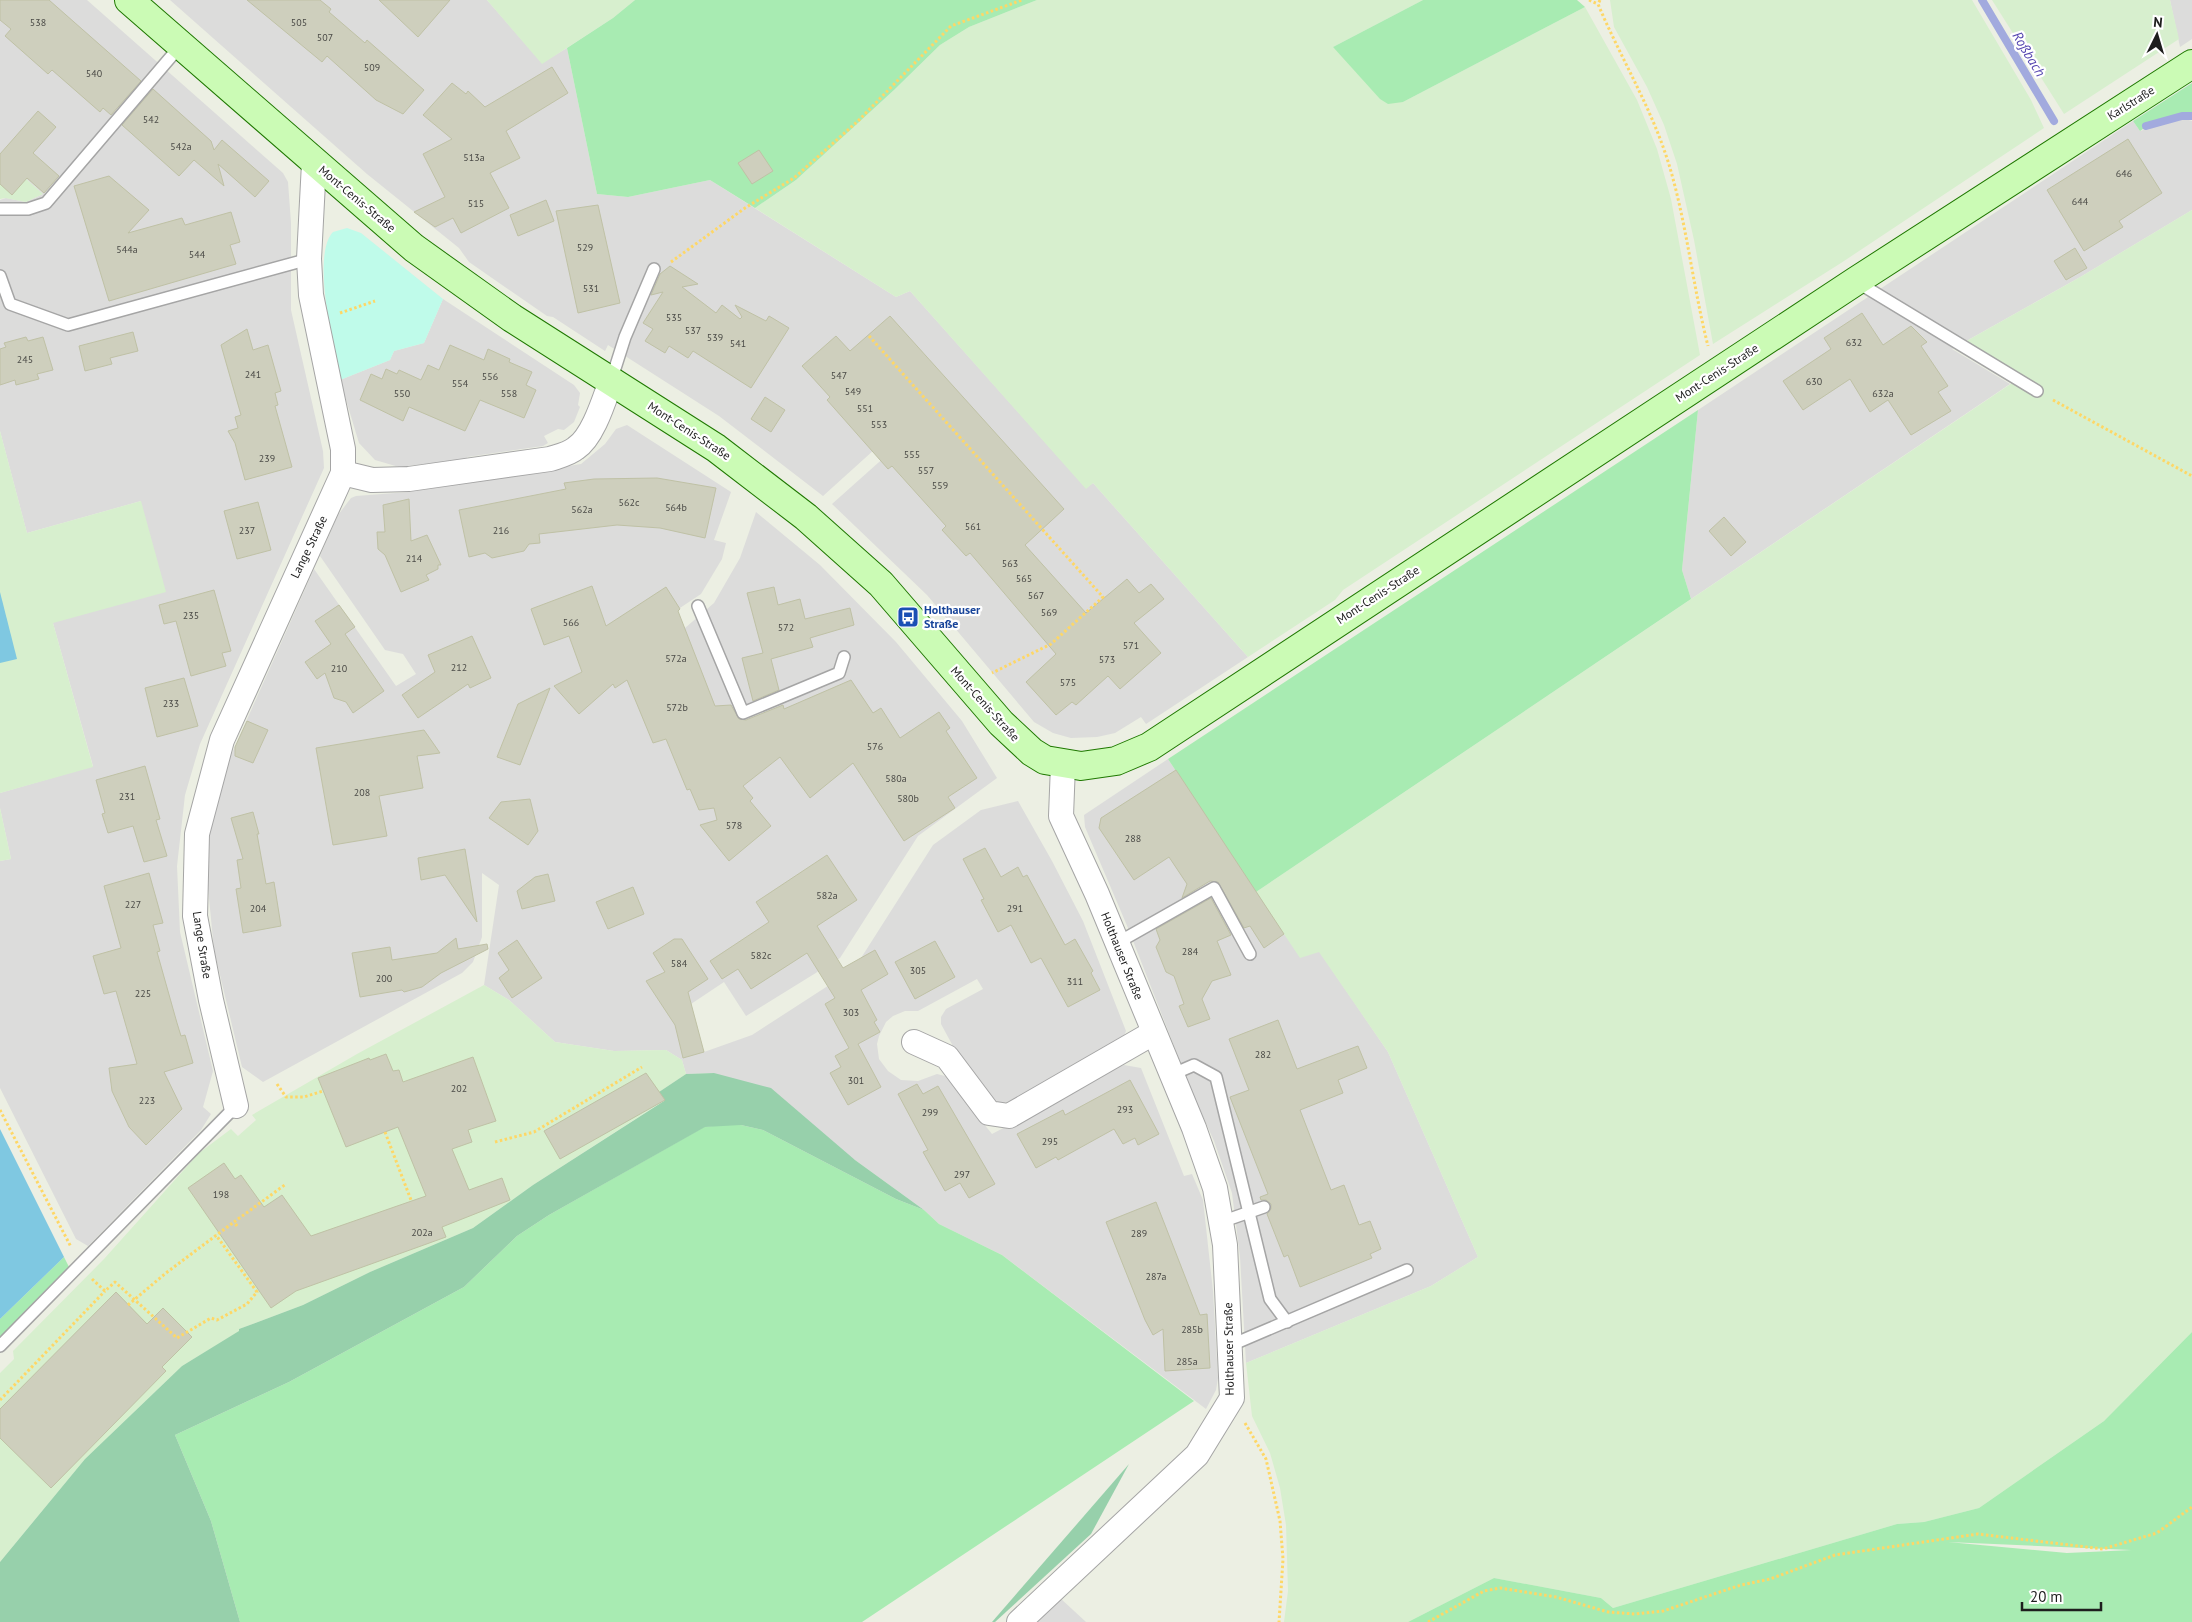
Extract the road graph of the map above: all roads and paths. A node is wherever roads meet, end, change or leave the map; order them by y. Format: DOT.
graph roads {
  1 [pos="129,0"];
  2 [pos="1022,0"];
  3 [pos="1589,0"];
  4 [pos="1600,0"];
  5 [pos="1598,4"];
  6 [pos="181,45"];
  7 [pos="2192,64"];
  8 [pos="2071,141"];
  9 [pos="314,163"];
  10 [pos="0,209"];
  11 [pos="309,259"];
  12 [pos="654,269"];
  13 [pos="0,276"];
  14 [pos="1856,281"];
  15 [pos="374,301"];
  16 [pos="316,321"];
  17 [pos="869,336"];
  18 [pos="1718,372"];
  19 [pos="611,381"];
  20 [pos="2037,391"];
  21 [pos="343,474"];
  22 [pos="2192,476"];
  23 [pos="698,606"];
  24 [pos="844,657"];
  25 [pos="967,685"];
  26 [pos="1063,765"];
  27 [pos="1116,942"];
  28 [pos="1250,954"];
  29 [pos="1153,1033"];
  30 [pos="914,1042"];
  31 [pos="642,1067"];
  32 [pos="1172,1075"];
  33 [pos="277,1084"];
  34 [pos="323,1091"];
  35 [pos="236,1106"];
  36 [pos="0,1110"];
  37 [pos="385,1132"];
  38 [pos="495,1142"];
  39 [pos="286,1184"];
  40 [pos="410,1200"];
  41 [pos="1264,1206"];
  42 [pos="1249,1212"];
  43 [pos="234,1222"];
  44 [pos="1221,1222"];
  45 [pos="237,1226"];
  46 [pos="216,1235"];
  47 [pos="84,1270"];
  48 [pos="1407,1270"];
  49 [pos="105,1291"];
  50 [pos="134,1301"];
  51 [pos="128,1306"];
  52 [pos="1287,1322"];
  53 [pos="0,1346"];
  54 [pos="1229,1346"];
  55 [pos="1232,1398"];
  56 [pos="0,1400"];
  57 [pos="2192,1507"];
  58 [pos="1019,1622"];
  59 [pos="1279,1622"];
  60 [pos="1428,1622"];
  1 -- 6 [label="main road, Mont-Cenis-Straße"];
  2 -- 12 [label="path"];
  3 -- 5 [label="path"];
  4 -- 5 [label="path"];
  5 -- 18 [label="path"];
  6 -- 9 [label="main road, Mont-Cenis-Straße"];
  6 -- 10 [label="lane"];
  7 -- 8 [label="main road, Karlstraße"];
  8 -- 14 [label="main road, Mont-Cenis-Straße"];
  9 -- 11 [label="street, Lange Straße"];
  9 -- 19 [label="main road, Mont-Cenis-Straße"];
  11 -- 13 [label="lane"];
  11 -- 16 [label="street, Lange Straße"];
  12 -- 19 [label="lane"];
  14 -- 18 [label="main road, Mont-Cenis-Straße"];
  14 -- 20 [label="lane"];
  15 -- 16 [label="path"];
  16 -- 21 [label="street, Lange Straße"];
  17 -- 25 [label="path"];
  18 -- 26 [label="main road, Mont-Cenis-Straße"];
  19 -- 21 [label="street"];
  19 -- 25 [label="main road, Mont-Cenis-Straße"];
  20 -- 22 [label="path"];
  21 -- 35 [label="street, Lange Straße"];
  23 -- 24 [label="lane"];
  25 -- 26 [label="main road, Mont-Cenis-Straße"];
  26 -- 27 [label="street, Holthauser Straße"];
  27 -- 28 [label="lane"];
  27 -- 29 [label="street, Holthauser Straße"];
  29 -- 30 [label="street"];
  29 -- 32 [label="street, Holthauser Straße"];
  31 -- 38 [label="path"];
  32 -- 42 [label="lane"];
  32 -- 44 [label="street, Holthauser Straße"];
  33 -- 34 [label="path"];
  35 -- 47 [label="lane, Lange Straße"];
  36 -- 47 [label="path"];
  37 -- 40 [label="path"];
  39 -- 43 [label="path"];
  41 -- 42 [label="lane"];
  42 -- 44 [label="lane"];
  42 -- 52 [label="lane"];
  43 -- 45 [label="path"];
  43 -- 46 [label="path"];
  44 -- 54 [label="street, Holthauser Straße"];
  46 -- 50 [label="path"];
  46 -- 50 [label="path"];
  47 -- 49 [label="path"];
  47 -- 53 [label="lane, Lange Straße"];
  48 -- 52 [label="lane"];
  49 -- 50 [label="path"];
  49 -- 56 [label="path"];
  50 -- 51 [label="path"];
  52 -- 54 [label="lane"];
  54 -- 55 [label="street, Holthauser Straße"];
  55 -- 58 [label="street, Holthauser Straße"];
  55 -- 59 [label="path"];
  57 -- 60 [label="path"];
}
